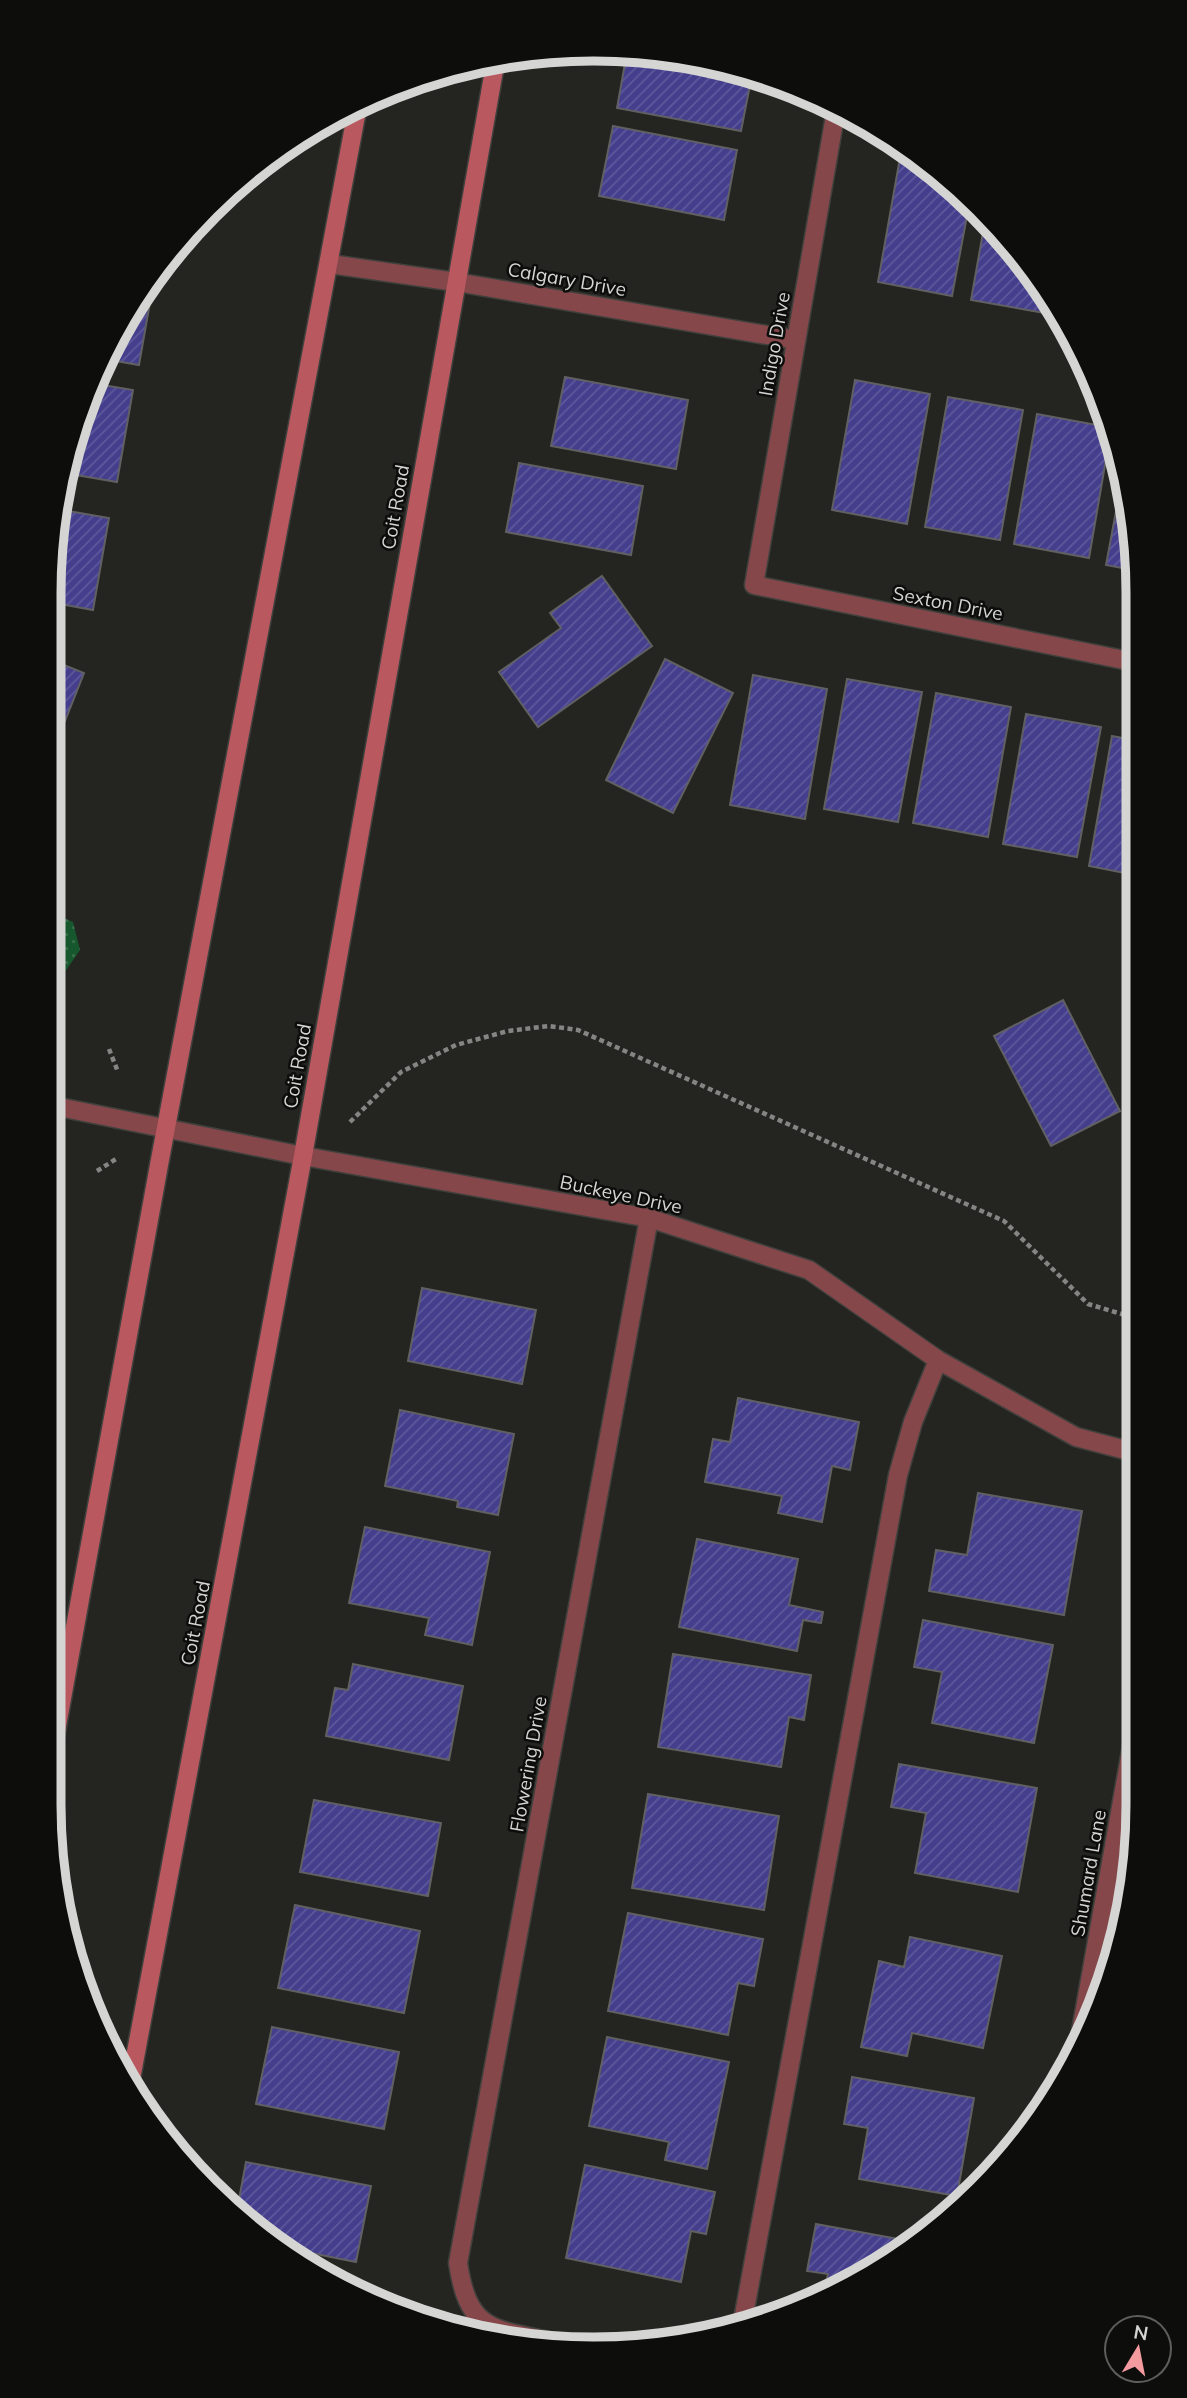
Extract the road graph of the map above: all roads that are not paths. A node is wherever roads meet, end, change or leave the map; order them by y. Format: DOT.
graph roads {
  1 [pos="494,70"];
  2 [pos="356,117"];
  3 [pos="834,119"];
  4 [pos="330,264"];
  5 [pos="456,282"];
  6 [pos="796,340"];
  7 [pos="754,585"];
  8 [pos="1126,660"];
  9 [pos="61,1107"];
  10 [pos="166,1128"];
  11 [pos="303,1156"];
  12 [pos="649,1218"];
  13 [pos="938,1360"];
  14 [pos="1126,1450"];
  15 [pos="61,1704"];
  16 [pos="1126,1781"];
  17 [pos="1106,1896"];
  18 [pos="1117,1898"];
  19 [pos="1086,2007"];
  20 [pos="133,2070"];
  21 [pos="744,2315"];
  22 [pos="491,2327"];
  1 -- 5 [label="main road, Coit Road"];
  2 -- 4 [label="main road"];
  3 -- 6 [label="street, Indigo Drive"];
  4 -- 5 [label="street, Calgary Drive"];
  4 -- 10 [label="main road"];
  5 -- 6 [label="street, Calgary Drive"];
  5 -- 11 [label="main road, Coit Road"];
  6 -- 7 [label="street, Indigo Drive"];
  7 -- 8 [label="street, Sexton Drive"];
  9 -- 10 [label="street, Buckeye Drive"];
  10 -- 11 [label="street, Buckeye Drive"];
  10 -- 15 [label="main road"];
  11 -- 12 [label="street, Buckeye Drive"];
  11 -- 20 [label="main road, Coit Road"];
  12 -- 13 [label="street, Buckeye Drive"];
  12 -- 22 [label="street, Flowering Drive"];
  13 -- 14 [label="street, Buckeye Drive"];
  13 -- 21 [label="street"];
  16 -- 17 [label="street, Shumard Lane"];
  17 -- 18 [label="street"];
  17 -- 19 [label="street, Shumard Lane"];
}
